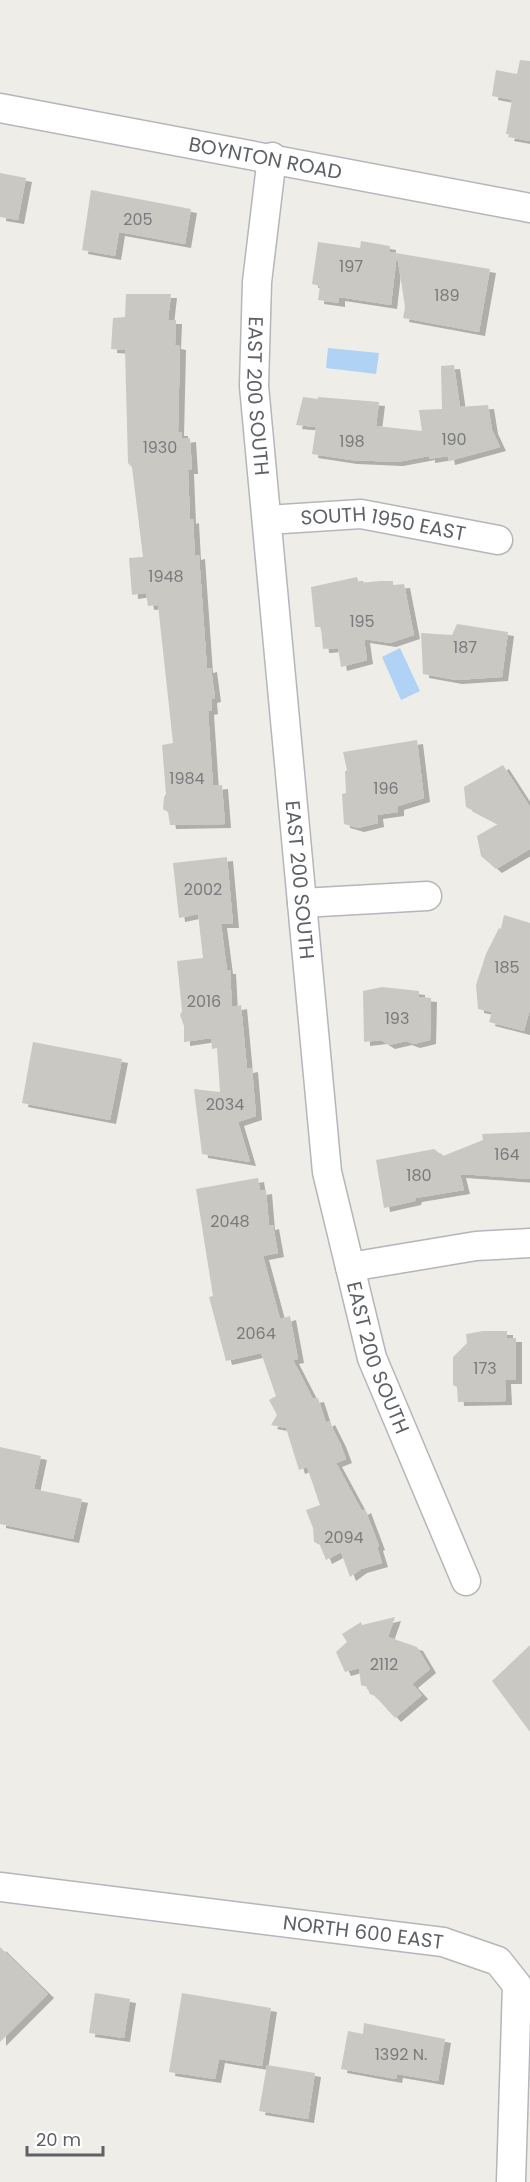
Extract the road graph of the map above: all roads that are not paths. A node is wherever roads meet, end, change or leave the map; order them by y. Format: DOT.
graph roads {
  1 [pos="0,108"];
  2 [pos="272,157"];
  3 [pos="530,208"];
  4 [pos="267,520"];
  5 [pos="498,540"];
  6 [pos="427,896"];
  7 [pos="302,903"];
  8 [pos="530,1243"];
  9 [pos="350,1267"];
  10 [pos="466,1581"];
  11 [pos="0,1887"];
  12 [pos="511,2182"];
  1 -- 2 [label="street, BOYNTON ROAD"];
  2 -- 3 [label="street, BOYNTON ROAD"];
  2 -- 4 [label="street, EAST 200 SOUTH"];
  4 -- 5 [label="street, SOUTH 1950 EAST"];
  4 -- 7 [label="street, EAST 200 SOUTH"];
  6 -- 7 [label="street"];
  7 -- 9 [label="street, EAST 200 SOUTH"];
  8 -- 9 [label="street"];
  9 -- 10 [label="street, EAST 200 SOUTH"];
  11 -- 12 [label="street, NORTH 600 EAST"];
}
